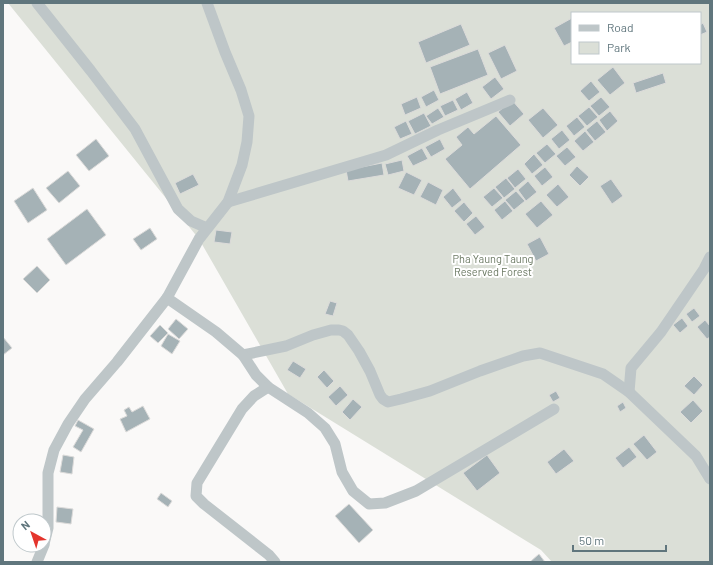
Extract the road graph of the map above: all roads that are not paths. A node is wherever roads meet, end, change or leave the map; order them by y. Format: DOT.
graph roads {
  1 [pos="37,3"];
  2 [pos="207,3"];
  3 [pos="510,100"];
  4 [pos="228,202"];
  5 [pos="207,228"];
  6 [pos="710,257"];
  7 [pos="167,298"];
  8 [pos="243,355"];
  9 [pos="268,388"];
  10 [pos="628,392"];
  11 [pos="554,409"];
  12 [pos="710,479"];
  13 [pos="48,513"];
  14 [pos="275,562"];
  1 -- 5 [label="street"];
  2 -- 4 [label="street"];
  3 -- 4 [label="street"];
  4 -- 5 [label="street"];
  5 -- 7 [label="street"];
  6 -- 10 [label="street"];
  7 -- 8 [label="street"];
  7 -- 13 [label="street"];
  8 -- 9 [label="street"];
  8 -- 10 [label="street"];
  9 -- 11 [label="street"];
  9 -- 14 [label="street"];
  10 -- 12 [label="street"];
}
